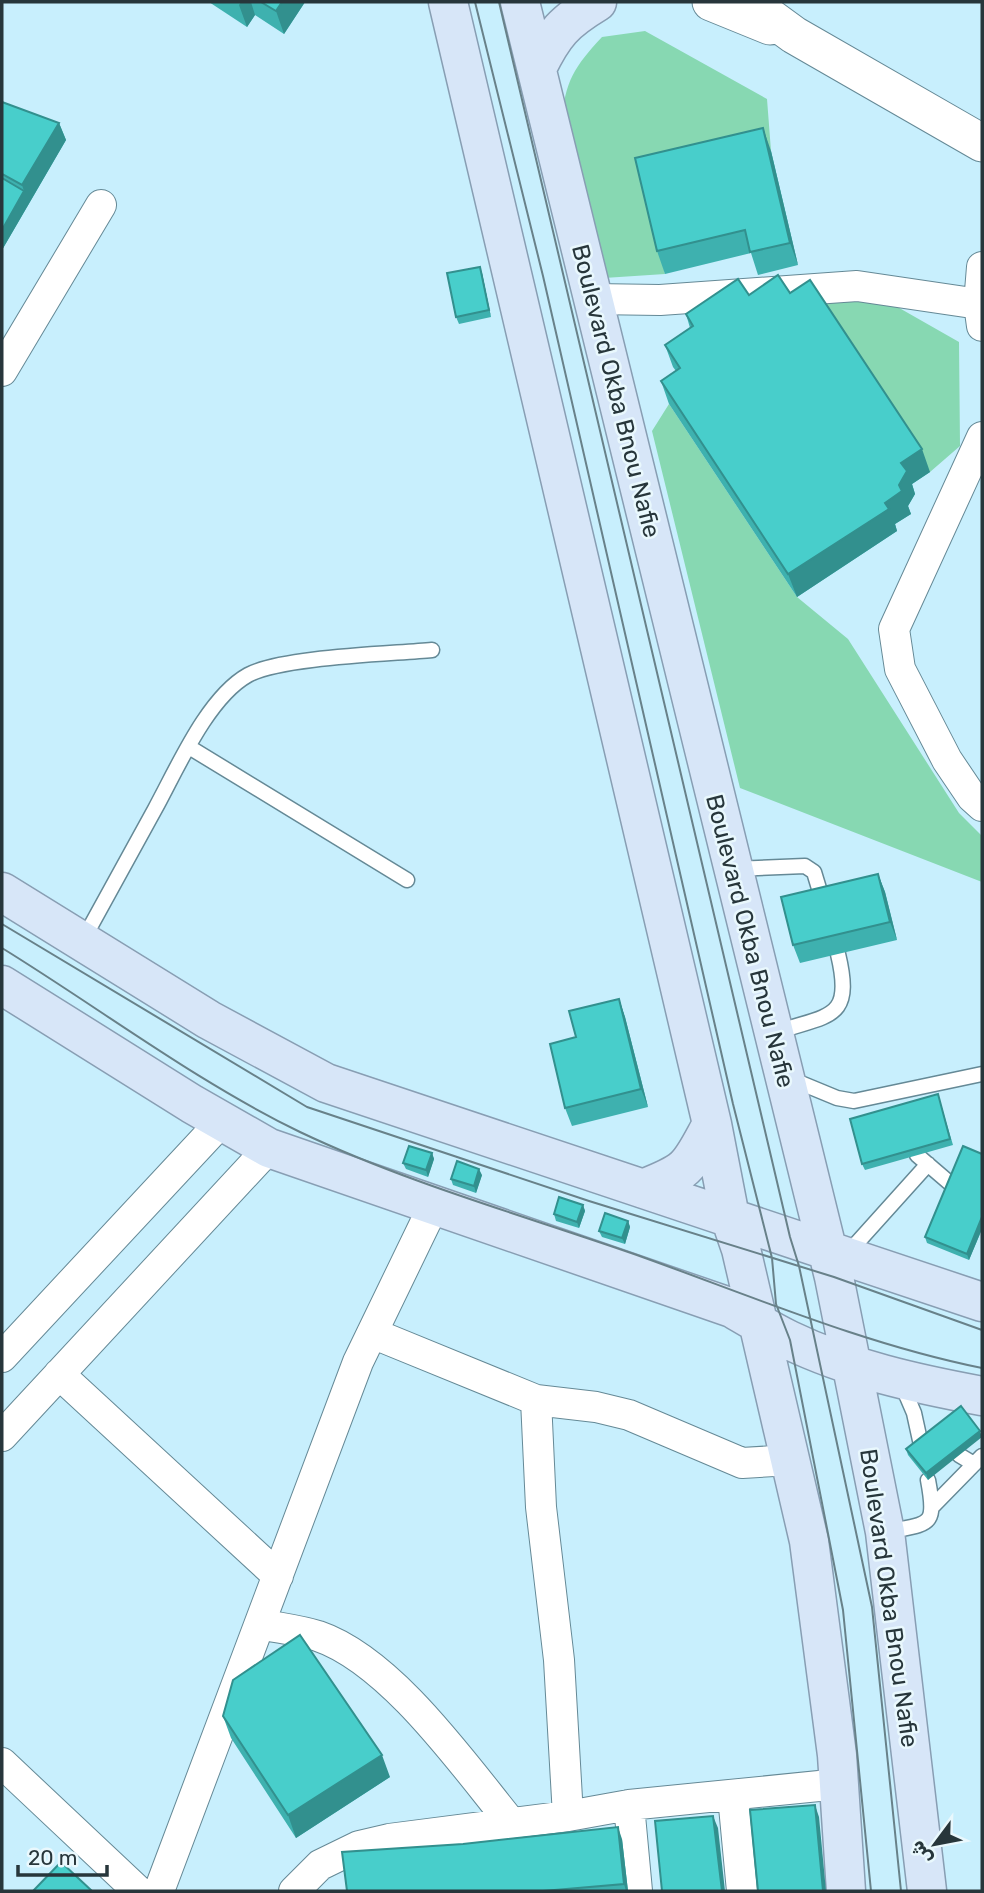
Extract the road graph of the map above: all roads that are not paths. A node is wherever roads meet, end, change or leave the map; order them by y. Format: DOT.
graph roads {
  1 [pos="448,2"];
  2 [pos="520,2"];
  3 [pos="597,2"];
  4 [pos="711,2"];
  5 [pos="749,2"];
  6 [pos="794,35"];
  7 [pos="537,68"];
  8 [pos="982,143"];
  9 [pos="101,205"];
  10 [pos="982,267"];
  11 [pos="593,299"];
  12 [pos="980,315"];
  13 [pos="2,371"];
  14 [pos="982,437"];
  15 [pos="432,650"];
  16 [pos="189,747"];
  17 [pos="979,793"];
  18 [pos="733,869"];
  19 [pos="407,880"];
  20 [pos="2,891"];
  21 [pos="825,906"];
  22 [pos="82,941"];
  23 [pos="838,954"];
  24 [pos="2,985"];
  25 [pos="773,1033"];
  26 [pos="982,1073"];
  27 [pos="783,1076"];
  28 [pos="222,1121"];
  29 [pos="712,1124"];
  30 [pos="270,1148"];
  31 [pos="952,1185"];
  32 [pos="645,1188"];
  33 [pos="433,1207"];
  34 [pos="730,1217"];
  35 [pos="836,1252"];
  36 [pos="982,1302"];
  37 [pos="758,1323"];
  38 [pos="372,1333"];
  39 [pos="2,1357"];
  40 [pos="850,1364"];
  41 [pos="59,1374"];
  42 [pos="899,1378"];
  43 [pos="982,1396"];
  44 [pos="536,1400"];
  45 [pos="2,1436"];
  46 [pos="922,1440"];
  47 [pos="959,1455"];
  48 [pos="791,1460"];
  49 [pos="978,1460"];
  50 [pos="928,1479"];
  51 [pos="933,1506"];
  52 [pos="885,1532"];
  53 [pos="278,1576"];
  54 [pos="260,1624"];
  55 [pos="2,1763"];
  56 [pos="839,1784"];
  57 [pos="733,1796"];
  58 [pos="629,1805"];
  59 [pos="568,1816"];
  60 [pos="512,1824"];
  61 [pos="138,1891"];
  62 [pos="159,1891"];
  63 [pos="294,1891"];
  64 [pos="637,1891"];
  65 [pos="742,1891"];
  66 [pos="846,1891"];
  67 [pos="927,1891"];
  1 -- 29 [label="main road"];
  2 -- 7 [label="main road, Boulevard Okba Bnou Nafie"];
  3 -- 7 [label="main road"];
  4 -- 6 [label="street"];
  5 -- 6 [label="street"];
  6 -- 8 [label="street"];
  7 -- 11 [label="main road, Boulevard Okba Bnou Nafie"];
  9 -- 13 [label="street"];
  10 -- 12 [label="street"];
  11 -- 12 [label="street"];
  11 -- 18 [label="main road, Boulevard Okba Bnou Nafie"];
  14 -- 17 [label="street"];
  15 -- 16 [label="lane"];
  16 -- 19 [label="lane"];
  16 -- 22 [label="lane"];
  18 -- 21 [label="lane"];
  18 -- 25 [label="main road, Boulevard Okba Bnou Nafie"];
  20 -- 22 [label="main road"];
  22 -- 32 [label="main road"];
  23 -- 25 [label="lane"];
  24 -- 28 [label="main road"];
  25 -- 27 [label="main road, Boulevard Okba Bnou Nafie"];
  26 -- 27 [label="lane"];
  27 -- 35 [label="main road, Boulevard Okba Bnou Nafie"];
  28 -- 30 [label="main road"];
  28 -- 39 [label="street"];
  29 -- 32 [label="main road"];
  29 -- 34 [label="main road"];
  30 -- 33 [label="main road"];
  30 -- 41 [label="street"];
  31 -- 35 [label="lane"];
  32 -- 34 [label="main road"];
  33 -- 37 [label="main road"];
  33 -- 38 [label="street"];
  34 -- 35 [label="main road"];
  34 -- 37 [label="main road"];
  35 -- 36 [label="main road"];
  35 -- 40 [label="main road, Boulevard Okba Bnou Nafie"];
  37 -- 40 [label="main road"];
  37 -- 48 [label="main road"];
  38 -- 44 [label="street"];
  38 -- 53 [label="street"];
  40 -- 42 [label="main road"];
  40 -- 52 [label="main road, Boulevard Okba Bnou Nafie"];
  41 -- 45 [label="street"];
  41 -- 53 [label="street"];
  42 -- 43 [label="main road"];
  42 -- 46 [label="lane"];
  44 -- 48 [label="street"];
  44 -- 59 [label="street"];
  47 -- 49 [label="lane"];
  48 -- 56 [label="main road"];
  49 -- 51 [label="lane"];
  50 -- 51 [label="lane"];
  51 -- 52 [label="lane"];
  52 -- 67 [label="main road, Boulevard Okba Bnou Nafie"];
  53 -- 54 [label="street"];
  54 -- 60 [label="street"];
  54 -- 62 [label="street"];
  55 -- 61 [label="street"];
  56 -- 57 [label="street"];
  56 -- 66 [label="main road"];
  57 -- 58 [label="street"];
  57 -- 65 [label="street"];
  58 -- 59 [label="street"];
  58 -- 64 [label="street"];
  59 -- 60 [label="street"];
  60 -- 63 [label="street"];
}
